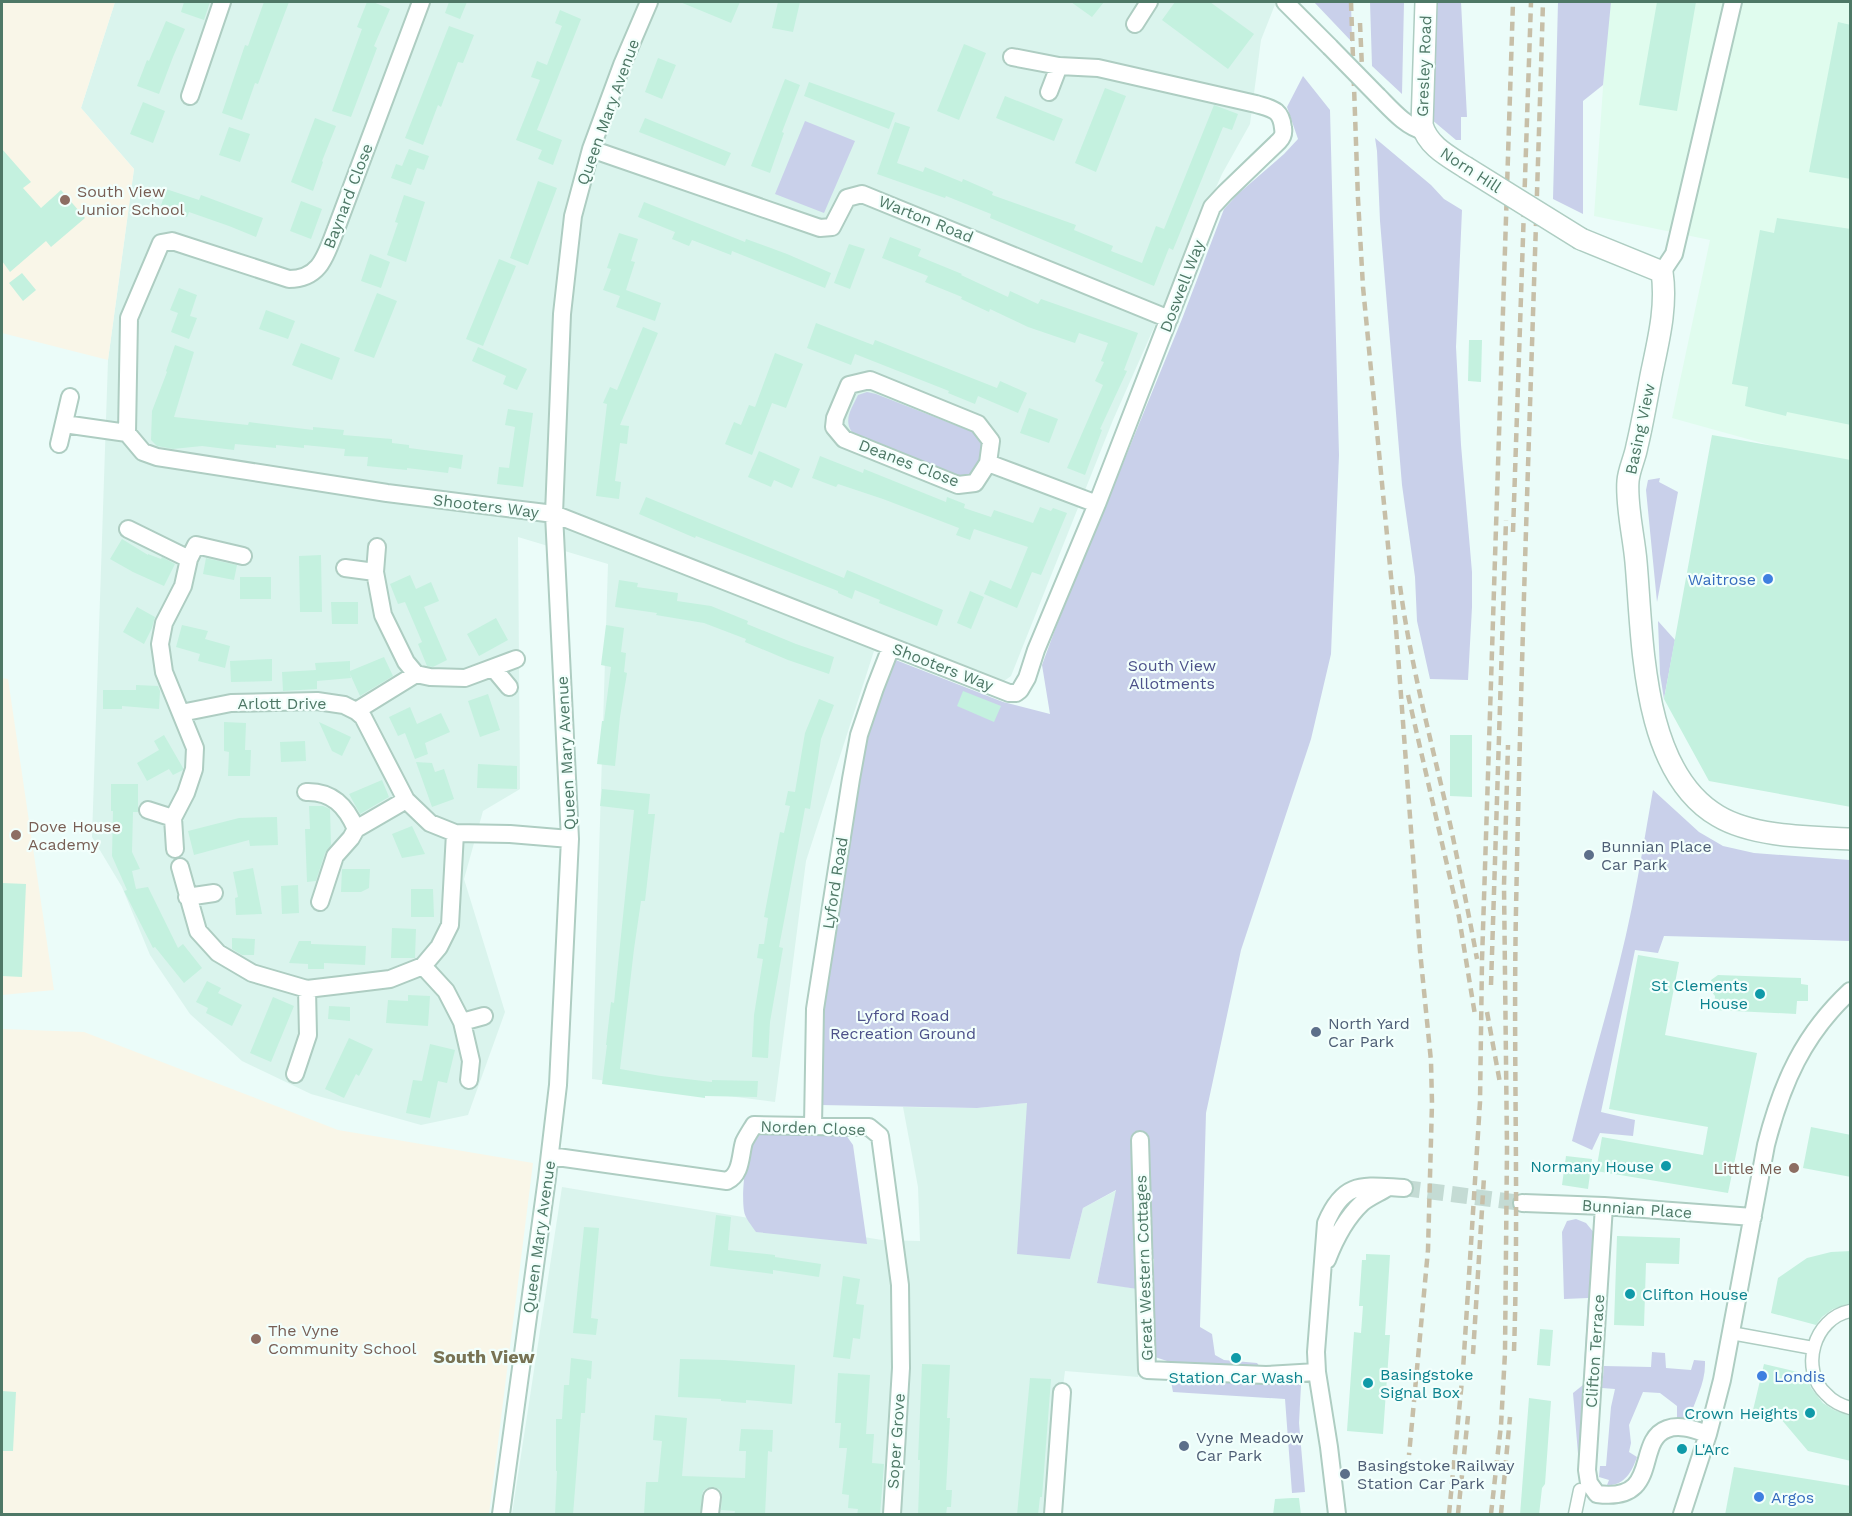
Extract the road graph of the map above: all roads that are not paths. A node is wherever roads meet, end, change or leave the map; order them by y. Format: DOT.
graph roads {
  1 [pos="222,2"];
  2 [pos="421,2"];
  3 [pos="649,2"];
  4 [pos="1149,2"];
  5 [pos="1284,2"];
  6 [pos="1426,2"];
  7 [pos="1733,2"];
  8 [pos="1134,24"];
  9 [pos="1012,57"];
  10 [pos="1059,66"];
  11 [pos="1049,93"];
  12 [pos="189,96"];
  13 [pos="1424,131"];
  14 [pos="591,149"];
  15 [pos="1662,272"];
  16 [pos="1169,319"];
  17 [pos="70,397"];
  18 [pos="64,424"];
  19 [pos="127,433"];
  20 [pos="59,444"];
  21 [pos="988,463"];
  22 [pos="1097,504"];
  23 [pos="554,514"];
  24 [pos="128,530"];
  25 [pos="377,547"];
  26 [pos="243,556"];
  27 [pos="189,559"];
  28 [pos="345,568"];
  29 [pos="375,572"];
  30 [pos="891,647"];
  31 [pos="516,659"];
  32 [pos="494,669"];
  33 [pos="416,674"];
  34 [pos="509,687"];
  35 [pos="1020,690"];
  36 [pos="356,711"];
  37 [pos="181,713"];
  38 [pos="306,792"];
  39 [pos="405,800"];
  40 [pos="148,810"];
  41 [pos="173,818"];
  42 [pos="356,829"];
  43 [pos="455,833"];
  44 [pos="570,839"];
  45 [pos="1851,839"];
  46 [pos="175,849"];
  47 [pos="180,867"];
  48 [pos="214,893"];
  49 [pos="187,897"];
  50 [pos="320,902"];
  51 [pos="423,966"];
  52 [pos="307,989"];
  53 [pos="1851,991"];
  54 [pos="484,1016"];
  55 [pos="462,1022"];
  56 [pos="295,1074"];
  57 [pos="469,1080"];
  58 [pos="813,1125"];
  59 [pos="1140,1140"];
  60 [pos="550,1156"];
  61 [pos="1396,1188"];
  62 [pos="1521,1203"];
  63 [pos="1604,1206"];
  64 [pos="1753,1217"];
  65 [pos="1851,1311"];
  66 [pos="1731,1333"];
  67 [pos="1813,1347"];
  68 [pos="901,1368"];
  69 [pos="1318,1378"];
  70 [pos="1062,1392"];
  71 [pos="1851,1408"];
  72 [pos="1708,1434"];
  73 [pos="1580,1490"];
  74 [pos="712,1497"];
  75 [pos="501,1515"];
  76 [pos="710,1515"];
  77 [pos="892,1515"];
  78 [pos="1053,1515"];
  79 [pos="1337,1515"];
  80 [pos="1575,1515"];
  81 [pos="1682,1515"];
  1 -- 12 [label="street"];
  2 -- 19 [label="street, Baynard Close"];
  3 -- 14 [label="street, Queen Mary Avenue"];
  4 -- 8 [label="street"];
  5 -- 13 [label="street, Norn Hill, bridge"];
  6 -- 13 [label="street, Gresley Road"];
  7 -- 15 [label="street"];
  9 -- 10 [label="street, Doswell Way"];
  10 -- 11 [label="street"];
  10 -- 16 [label="street, Doswell Way"];
  13 -- 15 [label="street, Norn Hill, bridge"];
  14 -- 16 [label="street, Warton Road"];
  14 -- 23 [label="street, Queen Mary Avenue"];
  15 -- 45 [label="street, Basing View"];
  16 -- 22 [label="street, Doswell Way"];
  17 -- 18 [label="street"];
  18 -- 19 [label="street"];
  18 -- 20 [label="street"];
  19 -- 23 [label="street, Shooters Way"];
  21 -- 21 [label="street, Deanes Close"];
  21 -- 22 [label="street"];
  22 -- 35 [label="street, Doswell Way"];
  23 -- 30 [label="street, Shooters Way"];
  23 -- 44 [label="street, Queen Mary Avenue"];
  24 -- 27 [label="street"];
  25 -- 29 [label="street"];
  26 -- 27 [label="street"];
  27 -- 37 [label="street"];
  28 -- 29 [label="street"];
  29 -- 33 [label="street"];
  30 -- 35 [label="street, Shooters Way"];
  30 -- 58 [label="street, Lyford Road"];
  31 -- 32 [label="street"];
  32 -- 33 [label="street"];
  32 -- 34 [label="street"];
  33 -- 36 [label="street"];
  36 -- 37 [label="street, Arlott Drive"];
  36 -- 39 [label="street"];
  37 -- 41 [label="street"];
  38 -- 42 [label="street"];
  39 -- 42 [label="street"];
  39 -- 43 [label="street"];
  40 -- 41 [label="street"];
  41 -- 46 [label="street"];
  42 -- 50 [label="street"];
  43 -- 44 [label="street"];
  43 -- 51 [label="street"];
  44 -- 60 [label="street, Queen Mary Avenue"];
  47 -- 49 [label="street"];
  48 -- 49 [label="street"];
  49 -- 52 [label="street"];
  51 -- 52 [label="street"];
  51 -- 55 [label="street"];
  52 -- 56 [label="street"];
  53 -- 64 [label="street"];
  54 -- 55 [label="street"];
  55 -- 57 [label="street"];
  58 -- 60 [label="street, Norden Close"];
  58 -- 68 [label="street, Norden Close"];
  59 -- 69 [label="street, Great Western Cottages"];
  60 -- 75 [label="street, Queen Mary Avenue"];
  61 -- 69 [label="street"];
  62 -- 63 [label="street, Bunnian Place"];
  63 -- 64 [label="street, Bunnian Place"];
  63 -- 72 [label="street, Clifton Terrace"];
  64 -- 66 [label="street"];
  65 -- 67 [label="street"];
  66 -- 67 [label="street"];
  66 -- 72 [label="street"];
  67 -- 71 [label="street"];
  68 -- 77 [label="street, Soper Grove"];
  69 -- 79 [label="street"];
  70 -- 78 [label="street"];
  72 -- 81 [label="street"];
  73 -- 80 [label="street"];
  74 -- 76 [label="street"];
}
